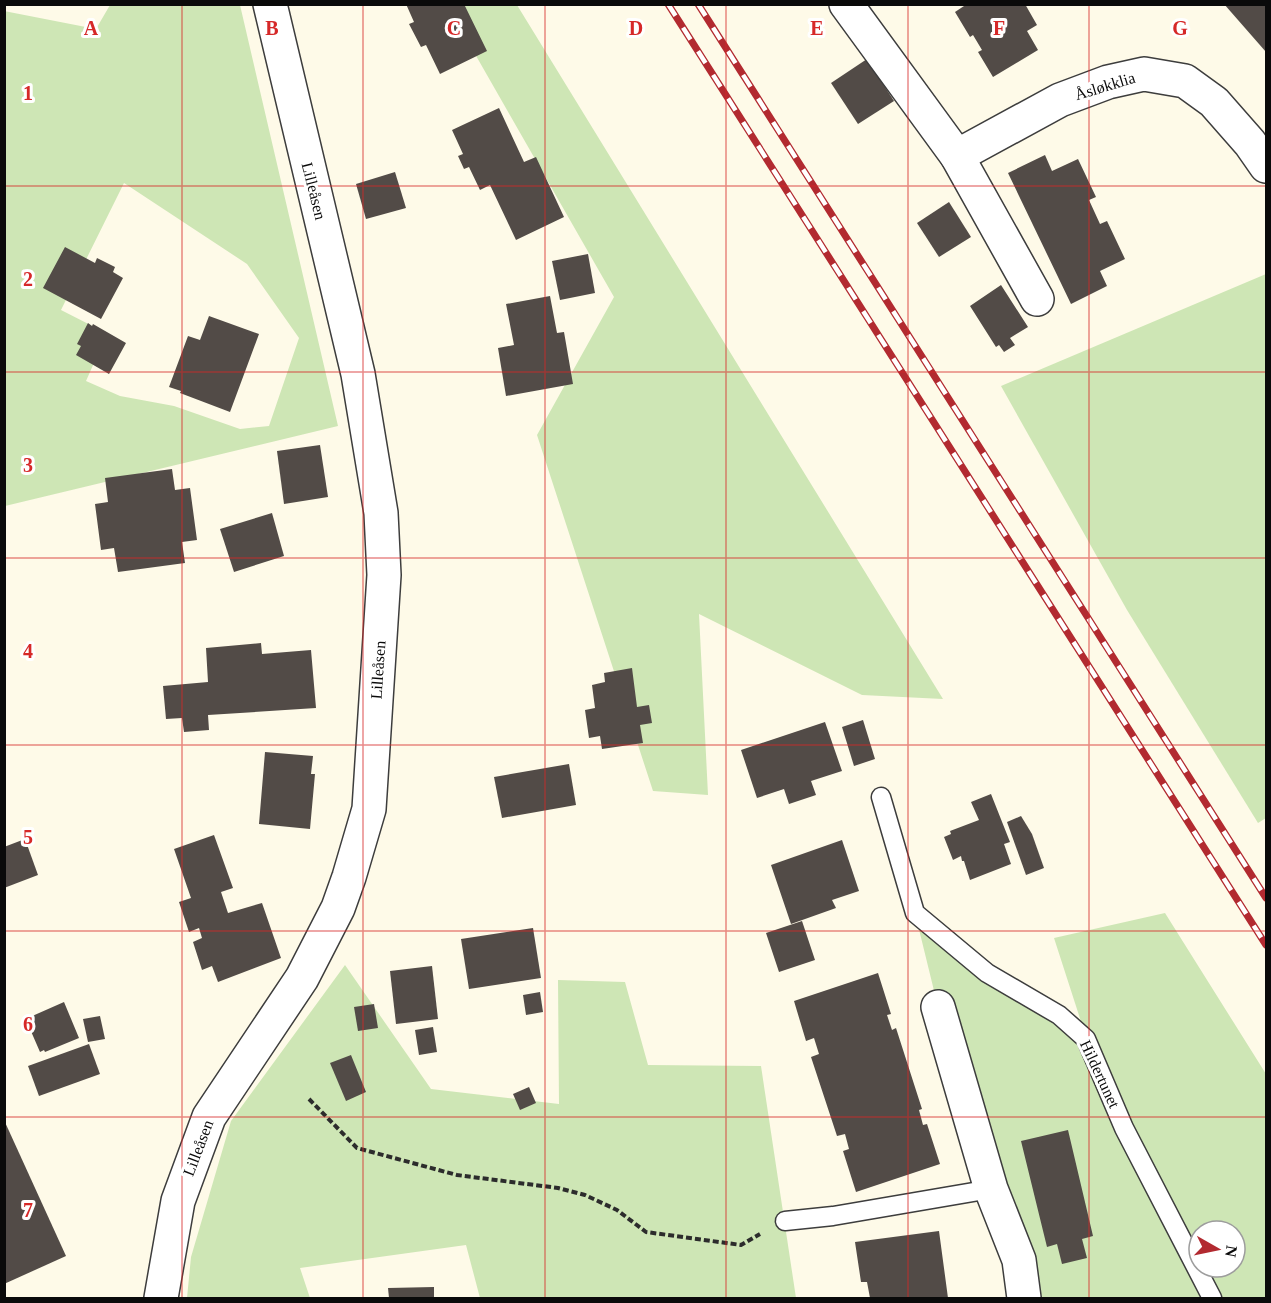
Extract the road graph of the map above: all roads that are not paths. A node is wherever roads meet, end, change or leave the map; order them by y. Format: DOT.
graph roads {
  1 [pos="270,4"];
  2 [pos="846,4"];
  3 [pos="957,156"];
  4 [pos="1266,166"];
  5 [pos="1036,299"];
  6 [pos="880,796"];
  7 [pos="938,1006"];
  8 [pos="991,1189"];
  9 [pos="785,1221"];
  10 [pos="162,1299"];
  11 [pos="1024,1299"];
  12 [pos="1212,1299"];
  1 -- 10 [label="street, Lilleåsen"];
  2 -- 3 [label="street"];
  3 -- 4 [label="street, Åsløkklia"];
  3 -- 5 [label="street"];
  6 -- 12 [label="lane, Hildertunet"];
  7 -- 8 [label="street"];
  8 -- 9 [label="lane"];
  8 -- 11 [label="street"];
}
